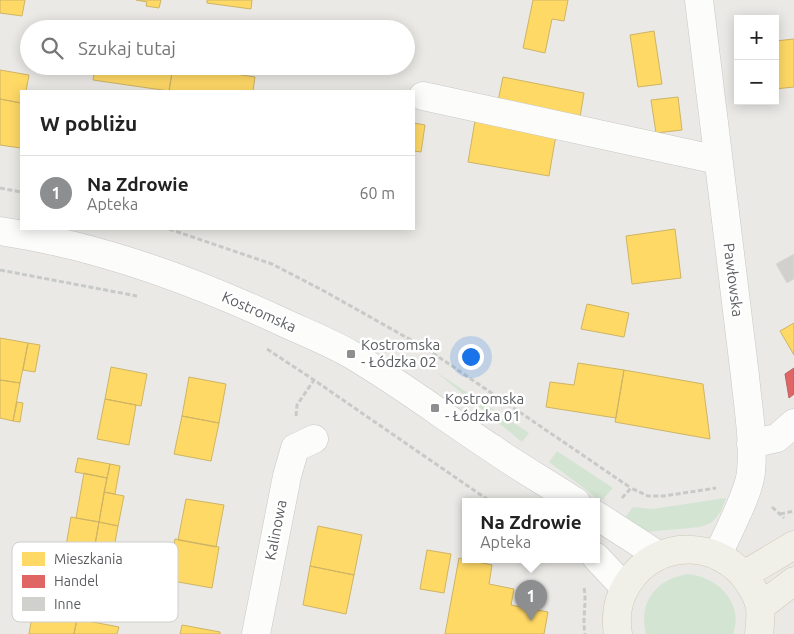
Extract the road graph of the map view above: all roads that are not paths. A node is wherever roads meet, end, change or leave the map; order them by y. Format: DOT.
graph roads {
  1 [pos="699,0"];
  2 [pos="423,96"];
  3 [pos="718,160"];
  4 [pos="0,231"];
  5 [pos="794,423"];
  6 [pos="314,439"];
  7 [pos="752,444"];
  8 [pos="494,450"];
  9 [pos="540,498"];
  10 [pos="570,498"];
  11 [pos="600,518"];
  12 [pos="790,536"];
  13 [pos="718,555"];
  14 [pos="658,556"];
  15 [pos="600,561"];
  16 [pos="744,575"];
  17 [pos="794,581"];
  18 [pos="625,588"];
  19 [pos="760,607"];
  20 [pos="256,634"];
  21 [pos="618,634"];
  22 [pos="759,634"];
  1 -- 3 [label="street, Pawłowska"];
  2 -- 3 [label="street"];
  3 -- 7 [label="street, Pawłowska"];
  4 -- 8 [label="street, Kostromska"];
  5 -- 7 [label="street"];
  6 -- 20 [label="street, Kalinowa"];
  7 -- 13 [label="street, Pawłowska"];
  8 -- 9 [label="street, Kostromska"];
  8 -- 10 [label="street, Kostromska"];
  11 -- 14 [label="street"];
  12 -- 16 [label="main road"];
  13 -- 14 [label="main road"];
  13 -- 16 [label="main road"];
  14 -- 18 [label="main road"];
  15 -- 18 [label="street"];
  16 -- 19 [label="main road"];
  17 -- 19 [label="main road"];
  18 -- 21 [label="main road"];
  19 -- 22 [label="main road"];
}
